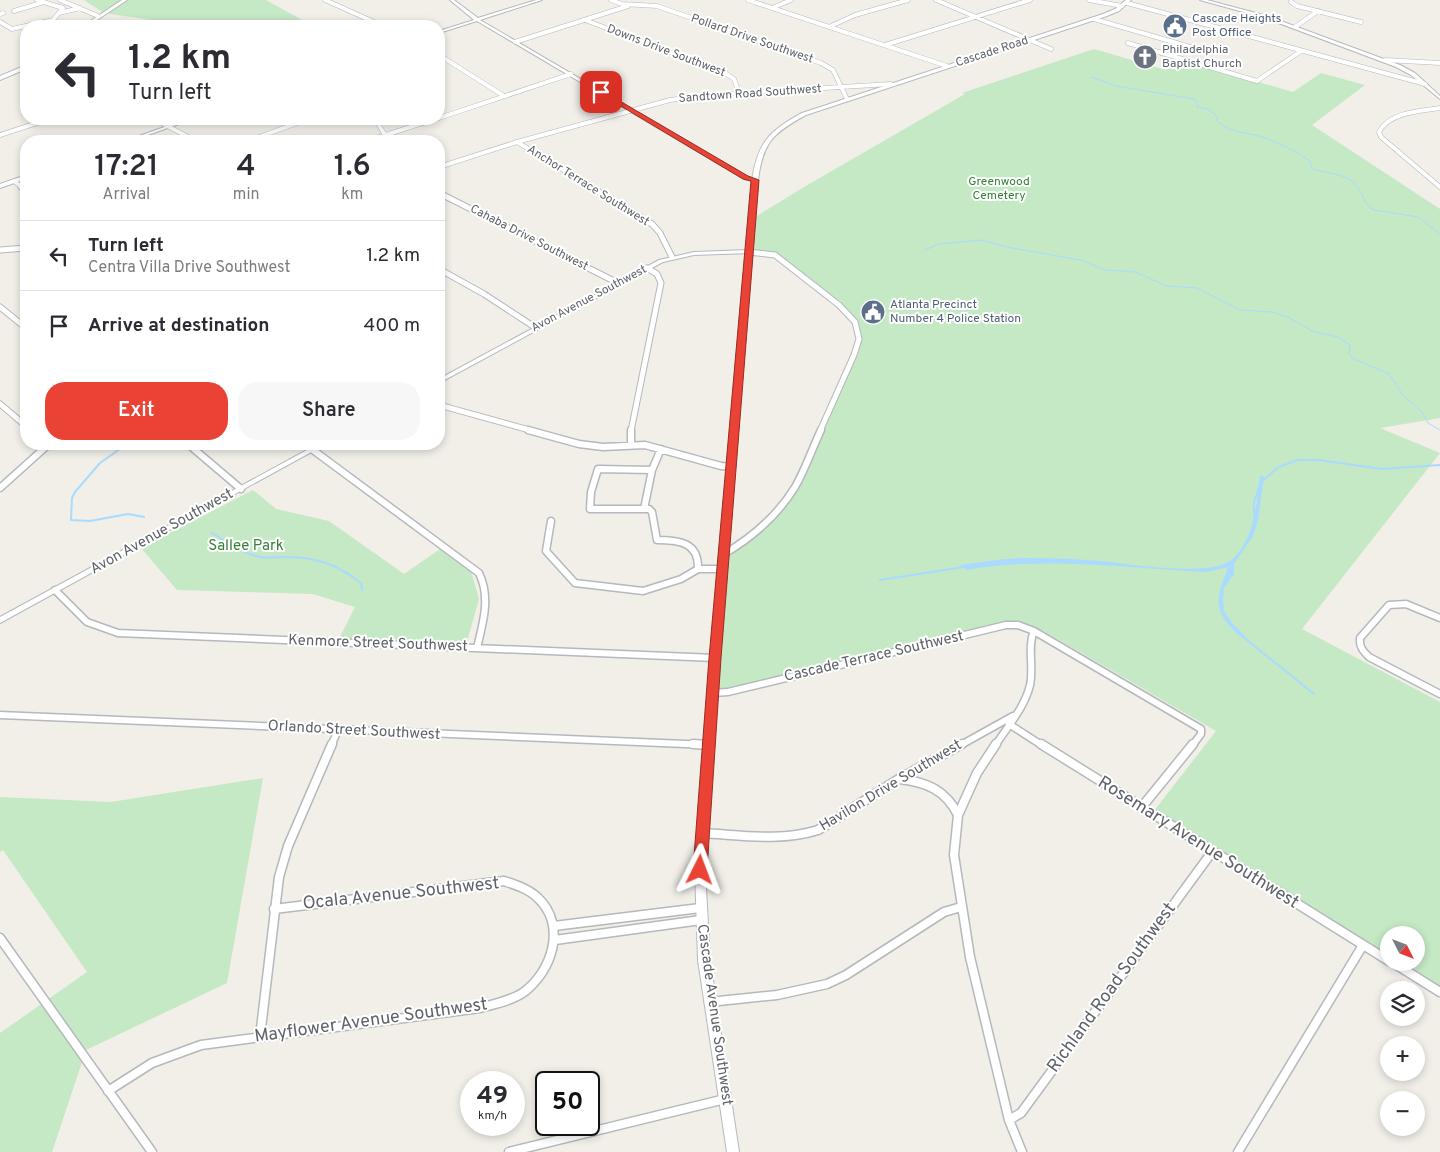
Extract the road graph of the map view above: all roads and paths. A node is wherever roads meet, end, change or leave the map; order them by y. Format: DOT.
graph roads {
  1 [pos="37,0"];
  2 [pos="60,0"];
  3 [pos="126,0"];
  4 [pos="325,0"];
  5 [pos="452,0"];
  6 [pos="540,0"];
  7 [pos="610,0"];
  8 [pos="748,0"];
  9 [pos="791,0"];
  10 [pos="908,0"];
  11 [pos="936,0"];
  12 [pos="1030,0"];
  13 [pos="1089,0"];
  14 [pos="1202,0"];
  15 [pos="45,2"];
  16 [pos="1291,2"];
  17 [pos="1126,3"];
  18 [pos="631,5"];
  19 [pos="80,8"];
  20 [pos="772,8"];
  21 [pos="14,11"];
  22 [pos="1318,11"];
  23 [pos="609,12"];
  24 [pos="59,13"];
  25 [pos="98,16"];
  26 [pos="975,17"];
  27 [pos="477,19"];
  28 [pos="1094,19"];
  29 [pos="53,20"];
  30 [pos="93,20"];
  31 [pos="370,20"];
  32 [pos="585,20"];
  33 [pos="0,22"];
  34 [pos="1361,22"];
  35 [pos="20,27"];
  36 [pos="828,27"];
  37 [pos="1295,27"];
  38 [pos="445,30"];
  39 [pos="1028,40"];
  40 [pos="515,42"];
  41 [pos="1128,43"];
  42 [pos="1177,43"];
  43 [pos="884,45"];
  44 [pos="1194,48"];
  45 [pos="1051,49"];
  46 [pos="1301,51"];
  47 [pos="1161,53"];
  48 [pos="445,59"];
  49 [pos="1385,60"];
  50 [pos="1440,63"];
  51 [pos="947,66"];
  52 [pos="20,69"];
  53 [pos="571,74"];
  54 [pos="2,76"];
  55 [pos="891,84"];
  56 [pos="1426,84"];
  57 [pos="842,88"];
  58 [pos="738,93"];
  59 [pos="504,96"];
  60 [pos="850,98"];
  61 [pos="1440,98"];
  62 [pos="1440,108"];
  63 [pos="632,109"];
  64 [pos="445,116"];
  65 [pos="31,125"];
  66 [pos="164,125"];
  67 [pos="174,125"];
  68 [pos="292,125"];
  69 [pos="379,125"];
  70 [pos="417,125"];
  71 [pos="168,127"];
  72 [pos="0,135"];
  73 [pos="145,135"];
  74 [pos="184,135"];
  75 [pos="264,135"];
  76 [pos="386,135"];
  77 [pos="517,142"];
  78 [pos="445,165"];
  79 [pos="20,178"];
  80 [pos="755,180"];
  81 [pos="14,181"];
  82 [pos="0,186"];
  83 [pos="20,186"];
  84 [pos="1440,187"];
  85 [pos="445,196"];
  86 [pos="20,248"];
  87 [pos="0,250"];
  88 [pos="749,252"];
  89 [pos="672,257"];
  90 [pos="647,268"];
  91 [pos="445,272"];
  92 [pos="618,283"];
  93 [pos="0,308"];
  94 [pos="20,323"];
  95 [pos="536,328"];
  96 [pos="445,378"];
  97 [pos="0,404"];
  98 [pos="445,407"];
  99 [pos="20,421"];
  100 [pos="631,445"];
  101 [pos="661,449"];
  102 [pos="42,450"];
  103 [pos="193,450"];
  104 [pos="313,450"];
  105 [pos="731,466"];
  106 [pos="652,470"];
  107 [pos="0,488"];
  108 [pos="241,489"];
  109 [pos="644,509"];
  110 [pos="551,521"];
  111 [pos="724,554"];
  112 [pos="698,569"];
  113 [pos="723,569"];
  114 [pos="55,590"];
  115 [pos="1440,618"];
  116 [pos="0,620"];
  117 [pos="1034,632"];
  118 [pos="477,648"];
  119 [pos="715,658"];
  120 [pos="713,693"];
  121 [pos="1440,694"];
  122 [pos="0,715"];
  123 [pos="1015,715"];
  124 [pos="1009,724"];
  125 [pos="338,730"];
  126 [pos="709,745"];
  127 [pos="899,779"];
  128 [pos="1141,808"];
  129 [pos="958,815"];
  130 [pos="702,833"];
  131 [pos="1212,852"];
  132 [pos="961,906"];
  133 [pos="700,908"];
  134 [pos="274,909"];
  135 [pos="701,920"];
  136 [pos="554,926"];
  137 [pos="0,938"];
  138 [pos="555,940"];
  139 [pos="1363,945"];
  140 [pos="1380,956"];
  141 [pos="1405,971"];
  142 [pos="1440,992"];
  143 [pos="709,1002"];
  144 [pos="260,1037"];
  145 [pos="108,1091"];
  146 [pos="725,1099"];
  147 [pos="1009,1120"];
  148 [pos="152,1152"];
  149 [pos="509,1152"];
  150 [pos="733,1152"];
  151 [pos="1022,1152"];
  152 [pos="1238,1152"];
  1 -- 15 [label="street"];
  2 -- 19 [label="street"];
  3 -- 25 [label="main road"];
  4 -- 31 [label="street"];
  5 -- 27 [label="street"];
  6 -- 27 [label="street"];
  7 -- 18 [label="street, Pollard Drive Southwest"];
  7 -- 23 [label="street, Pollard Drive Southwest"];
  8 -- 20 [label="street"];
  9 -- 20 [label="street"];
  10 -- 36 [label="street"];
  11 -- 26 [label="street"];
  12 -- 26 [label="street"];
  13 -- 17 [label="street"];
  14 -- 37 [label="street"];
  15 -- 21 [label="street"];
  15 -- 24 [label="street"];
  16 -- 22 [label="street"];
  17 -- 28 [label="main road, Cascade Road"];
  17 -- 46 [label="street"];
  18 -- 23 [label="street"];
  18 -- 57 [label="street, Pollard Drive Southwest"];
  19 -- 24 [label="street"];
  19 -- 25 [label="street"];
  20 -- 36 [label="street"];
  22 -- 34 [label="street"];
  22 -- 37 [label="street"];
  23 -- 32 [label="street"];
  24 -- 29 [label="street"];
  25 -- 30 [label="main road"];
  26 -- 39 [label="street"];
  26 -- 43 [label="street"];
  27 -- 38 [label="street"];
  27 -- 40 [label="street"];
  28 -- 39 [label="main road, Cascade Road"];
  28 -- 42 [label="street"];
  32 -- 40 [label="street"];
  32 -- 58 [label="street, Downs Drive Southwest"];
  33 -- 35 [label="street"];
  36 -- 43 [label="street"];
  37 -- 49 [label="street"];
  39 -- 45 [label="street"];
  39 -- 51 [label="main road, Cascade Road"];
  40 -- 53 [label="street"];
  41 -- 47 [label="street"];
  42 -- 44 [label="street"];
  42 -- 47 [label="street"];
  43 -- 51 [label="street"];
  46 -- 47 [label="street"];
  46 -- 56 [label="street"];
  48 -- 59 [label="street"];
  49 -- 50 [label="street"];
  49 -- 56 [label="street"];
  51 -- 55 [label="main road, Cascade Road"];
  52 -- 54 [label="main road"];
  53 -- 59 [label="street"];
  53 -- 63 [label="street"];
  55 -- 57 [label="street, Sandtown Road Southwest"];
  55 -- 60 [label="main road, Cascade Road"];
  56 -- 61 [label="street"];
  57 -- 58 [label="street, Sandtown Road Southwest"];
  57 -- 60 [label="street, Pollard Drive Southwest"];
  58 -- 63 [label="street, Sandtown Road Southwest"];
  59 -- 64 [label="street"];
  60 -- 80 [label="main road, Cascade Avenue Southwest"];
  62 -- 84 [label="street"];
  63 -- 77 [label="street, Sandtown Road Southwest"];
  63 -- 80 [label="street"];
  65 -- 72 [label="street"];
  66 -- 71 [label="street"];
  67 -- 71 [label="street"];
  68 -- 75 [label="street"];
  69 -- 76 [label="street"];
  70 -- 76 [label="street"];
  71 -- 73 [label="street"];
  71 -- 74 [label="street"];
  77 -- 78 [label="street, Sandtown Road Southwest"];
  77 -- 89 [label="street, Anchor Terrace Southwest"];
  79 -- 81 [label="street"];
  80 -- 88 [label="main road, Cascade Avenue Southwest"];
  81 -- 82 [label="street"];
  81 -- 83 [label="street"];
  85 -- 92 [label="street, Cahaba Drive Southwest"];
  86 -- 87 [label="street"];
  88 -- 89 [label="street, Avon Avenue Southwest"];
  88 -- 105 [label="main road, Cascade Avenue Southwest"];
  88 -- 111 [label="street"];
  89 -- 90 [label="street, Avon Avenue Southwest"];
  90 -- 92 [label="street, Avon Avenue Southwest"];
  90 -- 100 [label="street"];
  91 -- 95 [label="street"];
  92 -- 95 [label="street, Avon Avenue Southwest"];
  93 -- 94 [label="street"];
  95 -- 96 [label="street, Avon Avenue Southwest"];
  97 -- 99 [label="street"];
  98 -- 100 [label="street"];
  100 -- 101 [label="street"];
  101 -- 105 [label="street"];
  101 -- 106 [label="street"];
  102 -- 107 [label="street"];
  103 -- 108 [label="street"];
  104 -- 108 [label="street, Avon Avenue Southwest"];
  104 -- 118 [label="street"];
  105 -- 111 [label="main road, Cascade Avenue Southwest"];
  106 -- 109 [label="street"];
  106 -- 109 [label="street"];
  108 -- 114 [label="street, Avon Avenue Southwest"];
  109 -- 112 [label="street"];
  110 -- 112 [label="street"];
  111 -- 113 [label="main road, Cascade Avenue Southwest"];
  112 -- 113 [label="street"];
  113 -- 119 [label="main road, Cascade Avenue Southwest"];
  114 -- 116 [label="street, Avon Avenue Southwest"];
  114 -- 118 [label="street, Kenmore Street Southwest"];
  115 -- 121 [label="street"];
  117 -- 120 [label="street, Cascade Terrace Southwest"];
  117 -- 123 [label="street"];
  117 -- 128 [label="street, Cascade Terrace Southwest"];
  118 -- 119 [label="street, Kenmore Street Southwest"];
  119 -- 120 [label="main road, Cascade Avenue Southwest"];
  120 -- 126 [label="main road, Cascade Avenue Southwest"];
  122 -- 125 [label="street, Orlando Street Southwest"];
  123 -- 124 [label="street"];
  123 -- 127 [label="street, Havilon Drive Southwest"];
  124 -- 128 [label="street, Rosemary Avenue Southwest"];
  124 -- 129 [label="street"];
  125 -- 126 [label="street, Orlando Street Southwest"];
  125 -- 134 [label="street"];
  126 -- 130 [label="main road, Cascade Avenue Southwest"];
  127 -- 129 [label="street"];
  127 -- 130 [label="street, Havilon Drive Southwest"];
  128 -- 131 [label="street, Rosemary Avenue Southwest"];
  129 -- 132 [label="street"];
  130 -- 133 [label="main road, Cascade Avenue Southwest"];
  131 -- 139 [label="street, Rosemary Avenue Southwest"];
  131 -- 147 [label="street, Richland Road Southwest"];
  132 -- 143 [label="street"];
  132 -- 147 [label="street"];
  133 -- 135 [label="main road, Cascade Avenue Southwest"];
  133 -- 136 [label="street"];
  134 -- 136 [label="street, Ocala Avenue Southwest"];
  134 -- 144 [label="street"];
  135 -- 138 [label="street"];
  135 -- 143 [label="main road, Cascade Avenue Southwest"];
  136 -- 138 [label="street, Ocala Avenue Southwest"];
  137 -- 145 [label="street"];
  138 -- 144 [label="street, Mayflower Avenue Southwest"];
  139 -- 140 [label="street, Rosemary Avenue Southwest"];
  139 -- 152 [label="street"];
  141 -- 142 [label="street, Rosemary Avenue Southwest"];
  143 -- 146 [label="main road, Cascade Avenue Southwest"];
  144 -- 145 [label="street, Mayflower Avenue Southwest"];
  145 -- 148 [label="street"];
  146 -- 149 [label="street"];
  146 -- 150 [label="main road, Cascade Avenue Southwest"];
  147 -- 151 [label="street"];
}
